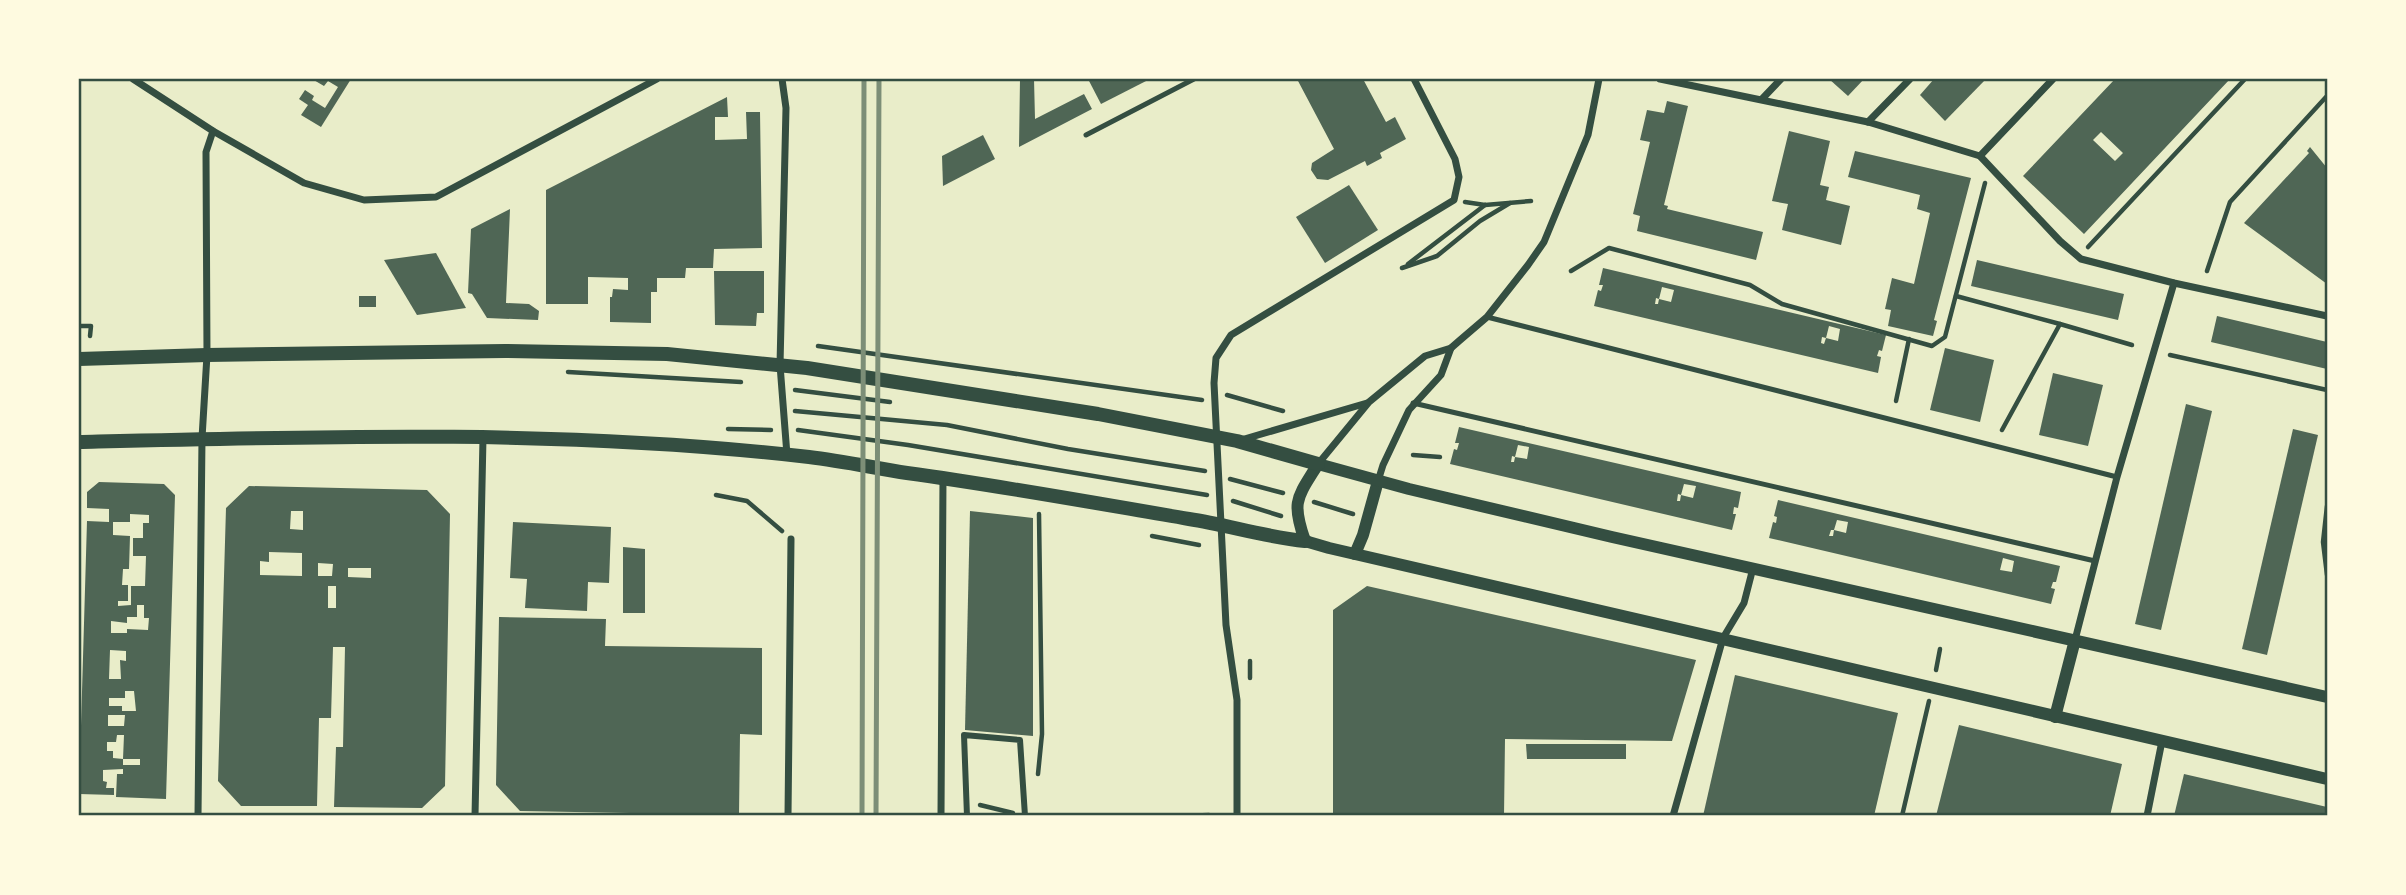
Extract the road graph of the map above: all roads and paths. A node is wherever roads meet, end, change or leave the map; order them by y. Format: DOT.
graph roads {
  1 [pos="133,79"];
  2 [pos="657,79"];
  3 [pos="782,79"];
  4 [pos="1194,79"];
  5 [pos="1414,79"];
  6 [pos="1599,79"];
  7 [pos="1660,79"];
  8 [pos="1781,79"];
  9 [pos="1910,79"];
  10 [pos="2053,79"];
  11 [pos="2245,79"];
  12 [pos="2326,97"];
  13 [pos="1762,99"];
  14 [pos="1868,122"];
  15 [pos="213,131"];
  16 [pos="1086,135"];
  17 [pos="1980,156"];
  18 [pos="1985,183"];
  19 [pos="1531,201"];
  20 [pos="1510,203"];
  21 [pos="2083,251"];
  22 [pos="1571,271"];
  23 [pos="2207,271"];
  24 [pos="2174,283"];
  25 [pos="1956,296"];
  26 [pos="2327,316"];
  27 [pos="1487,317"];
  28 [pos="2060,324"];
  29 [pos="79,326"];
  30 [pos="90,336"];
  31 [pos="1909,339"];
  32 [pos="2132,345"];
  33 [pos="818,346"];
  34 [pos="1451,348"];
  35 [pos="207,355"];
  36 [pos="2170,355"];
  37 [pos="79,359"];
  38 [pos="780,365"];
  39 [pos="2327,390"];
  40 [pos="1223,394"];
  41 [pos="1206,401"];
  42 [pos="1896,401"];
  43 [pos="1369,402"];
  44 [pos="1413,403"];
  45 [pos="794,411"];
  46 [pos="1283,411"];
  47 [pos="725,429"];
  48 [pos="784,430"];
  49 [pos="2002,430"];
  50 [pos="484,437"];
  51 [pos="202,438"];
  52 [pos="1237,441"];
  53 [pos="79,442"];
  54 [pos="787,455"];
  55 [pos="1413,455"];
  56 [pos="1440,457"];
  57 [pos="1158,462"];
  58 [pos="1318,464"];
  59 [pos="2117,477"];
  60 [pos="943,478"];
  61 [pos="1378,481"];
  62 [pos="1159,486"];
  63 [pos="1271,490"];
  64 [pos="1283,493"];
  65 [pos="716,495"];
  66 [pos="1307,500"];
  67 [pos="2327,506"];
  68 [pos="1039,514"];
  69 [pos="1354,514"];
  70 [pos="1152,536"];
  71 [pos="791,538"];
  72 [pos="1304,541"];
  73 [pos="1199,545"];
  74 [pos="1355,554"];
  75 [pos="2095,561"];
  76 [pos="1754,567"];
  77 [pos="2327,575"];
  78 [pos="1723,638"];
  79 [pos="2075,640"];
  80 [pos="1940,649"];
  81 [pos="1936,670"];
  82 [pos="2327,697"];
  83 [pos="1929,700"];
  84 [pos="2055,717"];
  85 [pos="2162,741"];
  86 [pos="2327,779"];
  87 [pos="1037,782"];
  88 [pos="967,801"];
  89 [pos="1209,815"];
  90 [pos="198,816"];
  91 [pos="475,816"];
  92 [pos="788,816"];
  93 [pos="941,816"];
  94 [pos="967,816"];
  95 [pos="1024,816"];
  96 [pos="1181,816"];
  97 [pos="1237,816"];
  98 [pos="1673,816"];
  99 [pos="1902,816"];
  100 [pos="2147,816"];
  1 -- 15 [label="street"];
  2 -- 15 [label="street"];
  3 -- 38 [label="street"];
  4 -- 16 [label="lane"];
  5 -- 97 [label="street"];
  6 -- 27 [label="street"];
  7 -- 13 [label="street"];
  8 -- 13 [label="street"];
  9 -- 14 [label="street"];
  10 -- 17 [label="street"];
  11 -- 21 [label="path"];
  12 -- 23 [label="path"];
  13 -- 14 [label="street"];
  14 -- 17 [label="street"];
  15 -- 35 [label="street"];
  17 -- 24 [label="street"];
  18 -- 25 [label="path"];
  19 -- 20 [label="path"];
  20 -- 20 [label="path"];
  22 -- 31 [label="path"];
  24 -- 26 [label="street"];
  24 -- 59 [label="street"];
  25 -- 28 [label="path"];
  25 -- 31 [label="path"];
  27 -- 34 [label="street"];
  27 -- 59 [label="lane"];
  28 -- 32 [label="path"];
  28 -- 49 [label="path"];
  29 -- 30 [label="path"];
  31 -- 42 [label="path"];
  33 -- 41 [label="path"];
  34 -- 43 [label="street"];
  34 -- 44 [label="street"];
  35 -- 37 [label="main road"];
  35 -- 38 [label="main road"];
  35 -- 51 [label="street"];
  36 -- 39 [label="path"];
  38 -- 48 [label="street"];
  38 -- 52 [label="main road"];
  40 -- 46 [label="path"];
  43 -- 52 [label="street"];
  43 -- 58 [label="street"];
  44 -- 61 [label="street"];
  44 -- 75 [label="lane"];
  45 -- 57 [label="path"];
  47 -- 48 [label="path"];
  48 -- 54 [label="street"];
  48 -- 62 [label="path"];
  50 -- 51 [label="main road"];
  50 -- 54 [label="main road"];
  50 -- 91 [label="street"];
  51 -- 53 [label="main road"];
  51 -- 90 [label="street"];
  52 -- 58 [label="main road"];
  54 -- 60 [label="main road"];
  55 -- 56 [label="path"];
  58 -- 61 [label="street"];
  58 -- 72 [label="street"];
  59 -- 75 [label="street"];
  60 -- 72 [label="main road"];
  60 -- 93 [label="street"];
  61 -- 74 [label="street"];
  61 -- 76 [label="street"];
  63 -- 64 [label="path"];
  65 -- 71 [label="path"];
  66 -- 69 [label="path"];
  67 -- 77 [label="path"];
  68 -- 87 [label="path"];
  70 -- 73 [label="path"];
  71 -- 92 [label="street"];
  72 -- 74 [label="street"];
  74 -- 78 [label="street"];
  75 -- 79 [label="street"];
  76 -- 78 [label="street"];
  76 -- 79 [label="street"];
  78 -- 84 [label="street"];
  78 -- 98 [label="street"];
  79 -- 82 [label="street"];
  79 -- 84 [label="street"];
  80 -- 81 [label="path"];
  83 -- 99 [label="path"];
  84 -- 85 [label="street"];
  85 -- 86 [label="street"];
  85 -- 100 [label="street"];
  88 -- 94 [label="street"];
  88 -- 95 [label="path"];
  88 -- 95 [label="street"];
  89 -- 96 [label="path"];
}
